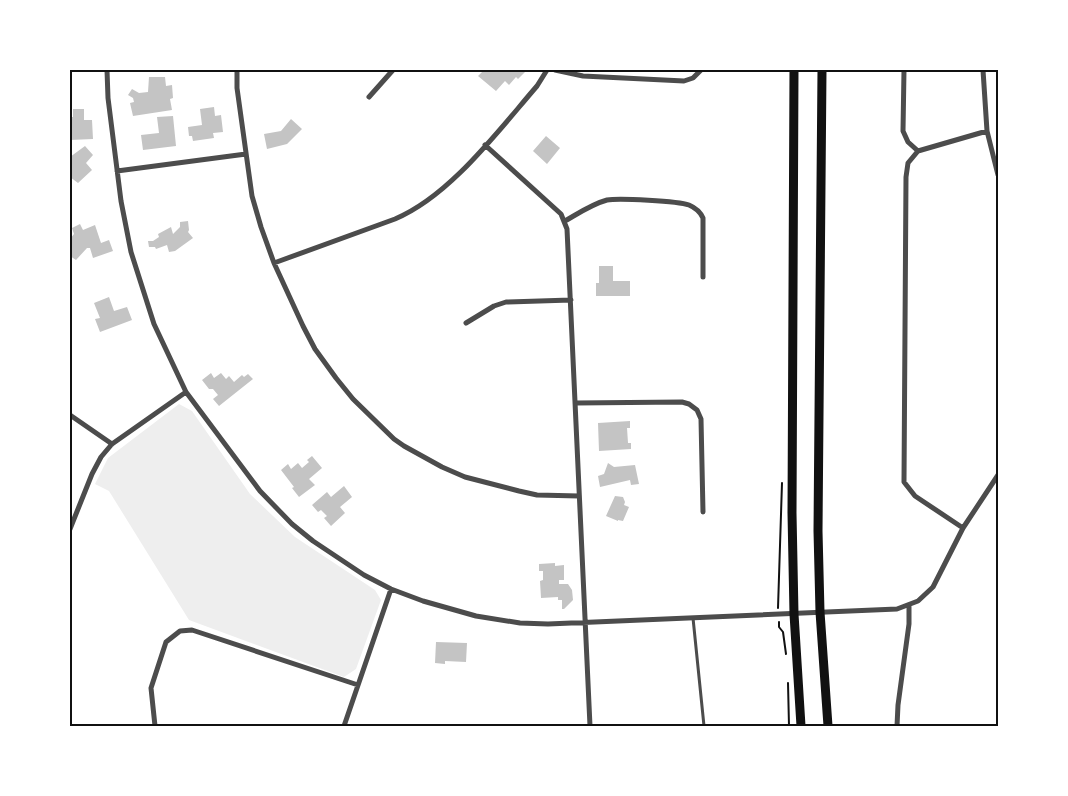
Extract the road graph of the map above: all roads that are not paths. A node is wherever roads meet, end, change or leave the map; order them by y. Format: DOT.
graph roads {
  1 [pos="107,70"];
  2 [pos="237,70"];
  3 [pos="392,70"];
  4 [pos="547,70"];
  5 [pos="555,70"];
  6 [pos="701,70"];
  7 [pos="794,70"];
  8 [pos="822,70"];
  9 [pos="904,70"];
  10 [pos="983,70"];
  11 [pos="369,97"];
  12 [pos="987,131"];
  13 [pos="485,145"];
  14 [pos="918,151"];
  15 [pos="246,154"];
  16 [pos="118,171"];
  17 [pos="998,175"];
  18 [pos="565,221"];
  19 [pos="274,263"];
  20 [pos="703,277"];
  21 [pos="571,300"];
  22 [pos="466,323"];
  23 [pos="186,392"];
  24 [pos="576,404"];
  25 [pos="70,415"];
  26 [pos="112,444"];
  27 [pos="998,476"];
  28 [pos="579,496"];
  29 [pos="703,512"];
  30 [pos="963,528"];
  31 [pos="70,529"];
  32 [pos="391,589"];
  33 [pos="909,606"];
  34 [pos="820,612"];
  35 [pos="794,614"];
  36 [pos="693,618"];
  37 [pos="585,622"];
  38 [pos="358,685"];
  39 [pos="155,726"];
  40 [pos="344,726"];
  41 [pos="590,726"];
  42 [pos="704,726"];
  43 [pos="801,726"];
  44 [pos="828,726"];
  45 [pos="897,726"];
  1 -- 16 [label="street"];
  2 -- 15 [label="street"];
  3 -- 11 [label="street"];
  4 -- 13 [label="street"];
  5 -- 6 [label="street"];
  7 -- 35 [label="main road"];
  8 -- 34 [label="main road"];
  9 -- 14 [label="street"];
  10 -- 12 [label="street"];
  12 -- 14 [label="street"];
  12 -- 17 [label="street"];
  13 -- 18 [label="street"];
  13 -- 19 [label="street"];
  14 -- 30 [label="street"];
  15 -- 16 [label="street"];
  15 -- 19 [label="street"];
  16 -- 23 [label="street"];
  18 -- 20 [label="street"];
  18 -- 21 [label="street"];
  19 -- 28 [label="street"];
  21 -- 22 [label="street"];
  21 -- 24 [label="street"];
  23 -- 26 [label="street"];
  23 -- 32 [label="street"];
  24 -- 28 [label="street"];
  24 -- 29 [label="street"];
  25 -- 26 [label="street"];
  26 -- 31 [label="street"];
  27 -- 30 [label="street"];
  28 -- 37 [label="street"];
  30 -- 33 [label="street"];
  32 -- 37 [label="street"];
  32 -- 38 [label="street"];
  33 -- 34 [label="street"];
  33 -- 45 [label="street"];
  34 -- 35 [label="street"];
  34 -- 44 [label="main road"];
  35 -- 36 [label="street"];
  35 -- 43 [label="main road"];
  36 -- 37 [label="street"];
  36 -- 42 [label="lane"];
  37 -- 41 [label="street"];
  38 -- 39 [label="street"];
  38 -- 40 [label="street"];
}
